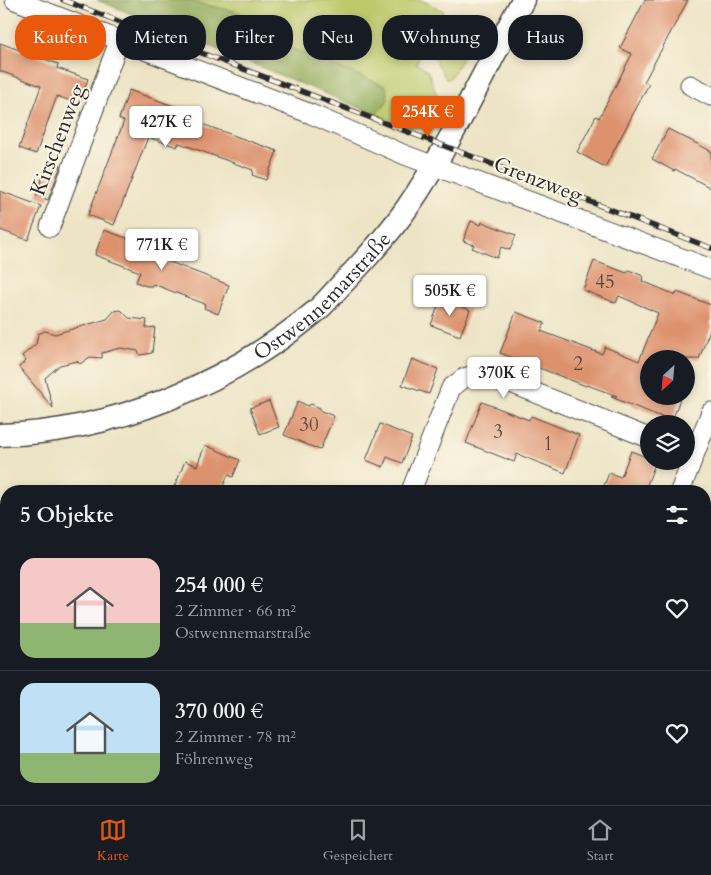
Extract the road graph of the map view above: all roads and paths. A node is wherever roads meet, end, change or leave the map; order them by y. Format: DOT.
graph roads {
  1 [pos="15,0"];
  2 [pos="523,0"];
  3 [pos="116,40"];
  4 [pos="116,49"];
  5 [pos="169,60"];
  6 [pos="690,85"];
  7 [pos="711,96"];
  8 [pos="434,165"];
  9 [pos="50,227"];
  10 [pos="711,269"];
  11 [pos="711,412"];
  12 [pos="640,434"];
  13 [pos="0,435"];
  14 [pos="695,444"];
  15 [pos="686,470"];
  16 [pos="413,485"];
  17 [pos="682,485"];
  1 -- 3 [label="street, Grenzweg"];
  2 -- 8 [label="street, Ostwennemarstraße"];
  4 -- 9 [label="street, Kirschenweg"];
  5 -- 8 [label="street, Grenzweg"];
  6 -- 7 [label="street"];
  8 -- 10 [label="street, Grenzweg"];
  8 -- 13 [label="street, Ostwennemarstraße"];
  11 -- 14 [label="street"];
  12 -- 16 [label="street"];
  15 -- 17 [label="street"];
}
